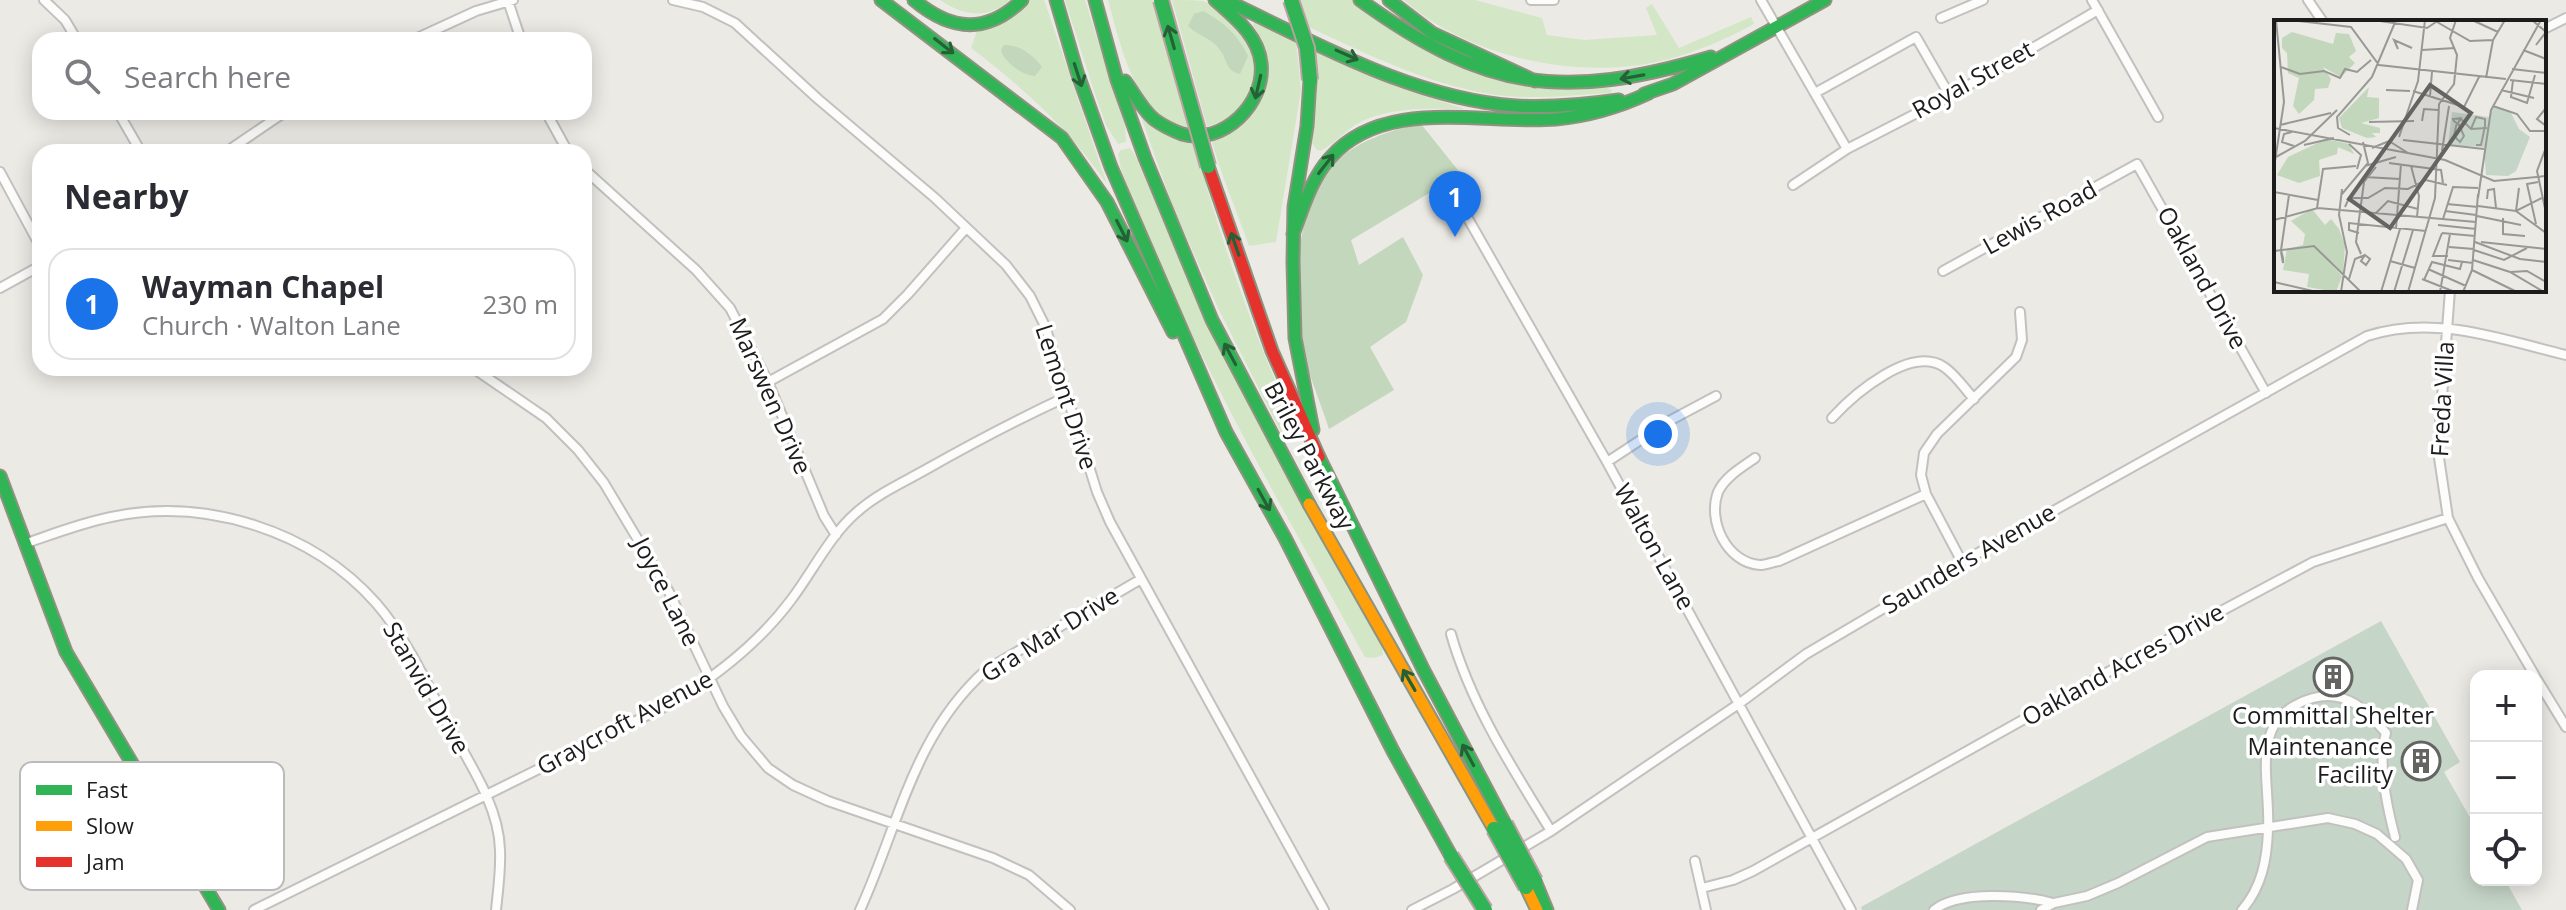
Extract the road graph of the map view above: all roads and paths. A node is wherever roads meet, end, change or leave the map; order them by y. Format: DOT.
graph roads {
  1 [pos="44,0"];
  2 [pos="673,0"];
  3 [pos="881,0"];
  4 [pos="914,0"];
  5 [pos="1022,0"];
  6 [pos="1056,0"];
  7 [pos="1095,0"];
  8 [pos="1161,0"];
  9 [pos="1215,0"];
  10 [pos="1225,0"];
  11 [pos="1291,0"];
  12 [pos="1360,0"];
  13 [pos="1389,0"];
  14 [pos="1531,0"];
  15 [pos="1554,0"];
  16 [pos="1761,0"];
  17 [pos="1825,0"];
  18 [pos="1983,0"];
  19 [pos="2092,0"];
  20 [pos="2308,0"];
  21 [pos="510,1"];
  22 [pos="2098,10"];
  23 [pos="1941,18"];
  24 [pos="2566,18"];
  25 [pos="2322,20"];
  26 [pos="1777,26"];
  27 [pos="2546,28"];
  28 [pos="72,32"];
  29 [pos="430,32"];
  30 [pos="519,32"];
  31 [pos="1108,43"];
  32 [pos="1734,50"];
  33 [pos="1535,81"];
  34 [pos="1649,93"];
  35 [pos="1815,93"];
  36 [pos="1950,96"];
  37 [pos="2158,117"];
  38 [pos="123,120"];
  39 [pos="273,120"];
  40 [pos="550,120"];
  41 [pos="136,144"];
  42 [pos="238,144"];
  43 [pos="564,144"];
  44 [pos="1847,149"];
  45 [pos="2137,164"];
  46 [pos="0,172"];
  47 [pos="592,176"];
  48 [pos="1793,185"];
  49 [pos="1450,187"];
  50 [pos="966,228"];
  51 [pos="32,231"];
  52 [pos="1293,234"];
  53 [pos="32,270"];
  54 [pos="1943,271"];
  55 [pos="0,288"];
  56 [pos="2450,292"];
  57 [pos="2020,312"];
  58 [pos="2447,326"];
  59 [pos="2566,355"];
  60 [pos="485,376"];
  61 [pos="768,382"];
  62 [pos="2266,393"];
  63 [pos="1716,396"];
  64 [pos="1066,397"];
  65 [pos="1974,399"];
  66 [pos="1832,418"];
  67 [pos="1226,432"];
  68 [pos="1316,446"];
  69 [pos="1755,458"];
  70 [pos="1607,462"];
  71 [pos="0,476"];
  72 [pos="1926,494"];
  73 [pos="2448,518"];
  74 [pos="836,535"];
  75 [pos="24,544"];
  76 [pos="1962,562"];
  77 [pos="1141,579"];
  78 [pos="1451,634"];
  79 [pos="2532,670"];
  80 [pos="709,680"];
  81 [pos="2542,687"];
  82 [pos="1740,703"];
  83 [pos="2566,727"];
  84 [pos="131,762"];
  85 [pos="485,796"];
  86 [pos="895,825"];
  87 [pos="1499,826"];
  88 [pos="2269,828"];
  89 [pos="1551,831"];
  90 [pos="2395,837"];
  91 [pos="1811,839"];
  92 [pos="1695,861"];
  93 [pos="1531,884"];
  94 [pos="1702,888"];
  95 [pos="207,890"];
  96 [pos="2054,903"];
  97 [pos="219,910"];
  98 [pos="254,910"];
  99 [pos="496,910"];
  100 [pos="860,910"];
  101 [pos="1070,910"];
  102 [pos="1324,910"];
  103 [pos="1412,910"];
  104 [pos="1485,910"];
  105 [pos="1537,910"];
  106 [pos="1547,910"];
  107 [pos="1706,910"];
  108 [pos="1851,910"];
  109 [pos="1934,910"];
  110 [pos="2041,910"];
  111 [pos="2242,910"];
  112 [pos="2412,910"];
  1 -- 28 [label="street"];
  2 -- 50 [label="street, Lemont Drive"];
  3 -- 67 [label="main road, one-way"];
  4 -- 5 [label="main road"];
  6 -- 67 [label="main road, one-way"];
  7 -- 31 [label="main road, Briley Parkway"];
  68 -- 8 [label="main road, one-way, bridge"];
  9 -- 31 [label="main road, one-way"];
  10 -- 34 [label="main road, one-way"];
  11 -- 52 [label="main road, bridge"];
  12 -- 33 [label="main road"];
  13 -- 33 [label="main road"];
  14 -- 15 [label="street"];
  16 -- 26 [label="street"];
  17 -- 26 [label="main road"];
  18 -- 23 [label="street"];
  19 -- 22 [label="street"];
  20 -- 25 [label="street"];
  21 -- 29 [label="street"];
  21 -- 30 [label="street"];
  22 -- 36 [label="street, Royal Street"];
  22 -- 37 [label="street"];
  24 -- 27 [label="street"];
  26 -- 32 [label="main road"];
  26 -- 35 [label="street"];
  87 -- 31 [label="main road, Briley Parkway, one-way"];
  32 -- 33 [label="main road, one-way"];
  32 -- 34 [label="main road"];
  52 -- 34 [label="main road, one-way"];
  35 -- 36 [label="street"];
  35 -- 44 [label="street"];
  36 -- 44 [label="street, Royal Street"];
  38 -- 41 [label="street"];
  39 -- 42 [label="street"];
  40 -- 43 [label="street"];
  44 -- 48 [label="street, Royal Street"];
  45 -- 54 [label="street, Lewis Road"];
  45 -- 62 [label="street, Oakland Drive"];
  46 -- 51 [label="street"];
  47 -- 61 [label="street, Marswen Drive"];
  49 -- 70 [label="street, Walton Lane"];
  50 -- 61 [label="street"];
  50 -- 64 [label="street, Lemont Drive"];
  52 -- 68 [label="main road"];
  53 -- 55 [label="street"];
  56 -- 58 [label="street, Freda Villa"];
  57 -- 65 [label="street"];
  58 -- 59 [label="street, Saunders Avenue"];
  58 -- 62 [label="street, Saunders Avenue"];
  58 -- 73 [label="street, Freda Villa"];
  60 -- 80 [label="street, Joyce Lane"];
  61 -- 74 [label="street, Marswen Drive"];
  62 -- 76 [label="street, Saunders Avenue"];
  63 -- 70 [label="street"];
  64 -- 74 [label="street, Graycroft Avenue"];
  64 -- 77 [label="street, Lemont Drive"];
  65 -- 66 [label="street"];
  65 -- 72 [label="street"];
  67 -- 104 [label="main road, one-way, bridge"];
  87 -- 68 [label="main road, one-way"];
  69 -- 72 [label="street"];
  70 -- 82 [label="street, Walton Lane"];
  71 -- 75 [label="main road"];
  72 -- 76 [label="street"];
  73 -- 79 [label="street, Freda Villa"];
  73 -- 91 [label="street, Oakland Acres Drive"];
  74 -- 80 [label="street, Graycroft Avenue"];
  75 -- 84 [label="main road"];
  75 -- 85 [label="street, Stanvid Drive"];
  76 -- 82 [label="street, Saunders Avenue"];
  77 -- 86 [label="street, Gra Mar Drive"];
  77 -- 102 [label="street, Lemont Drive"];
  78 -- 89 [label="street"];
  80 -- 85 [label="street, Graycroft Avenue"];
  80 -- 86 [label="street, Joyce Lane"];
  81 -- 83 [label="street, Freda Villa"];
  82 -- 89 [label="street, Saunders Avenue"];
  82 -- 91 [label="street, Walton Lane"];
  85 -- 98 [label="street, Graycroft Avenue"];
  85 -- 99 [label="street, Stanvid Drive"];
  86 -- 100 [label="street, Gra Mar Drive"];
  86 -- 101 [label="street, Joyce Lane"];
  87 -- 93 [label="main road, bridge"];
  88 -- 90 [label="street"];
  88 -- 96 [label="street"];
  88 -- 111 [label="street"];
  88 -- 112 [label="street"];
  89 -- 103 [label="street, Saunders Avenue"];
  91 -- 94 [label="street, Oakland Acres Drive"];
  91 -- 108 [label="street, Walton Lane"];
  92 -- 94 [label="street"];
  93 -- 105 [label="main road"];
  93 -- 106 [label="main road"];
  94 -- 107 [label="street"];
  95 -- 97 [label="main road"];
  96 -- 109 [label="street"];
  96 -- 110 [label="street"];
}
